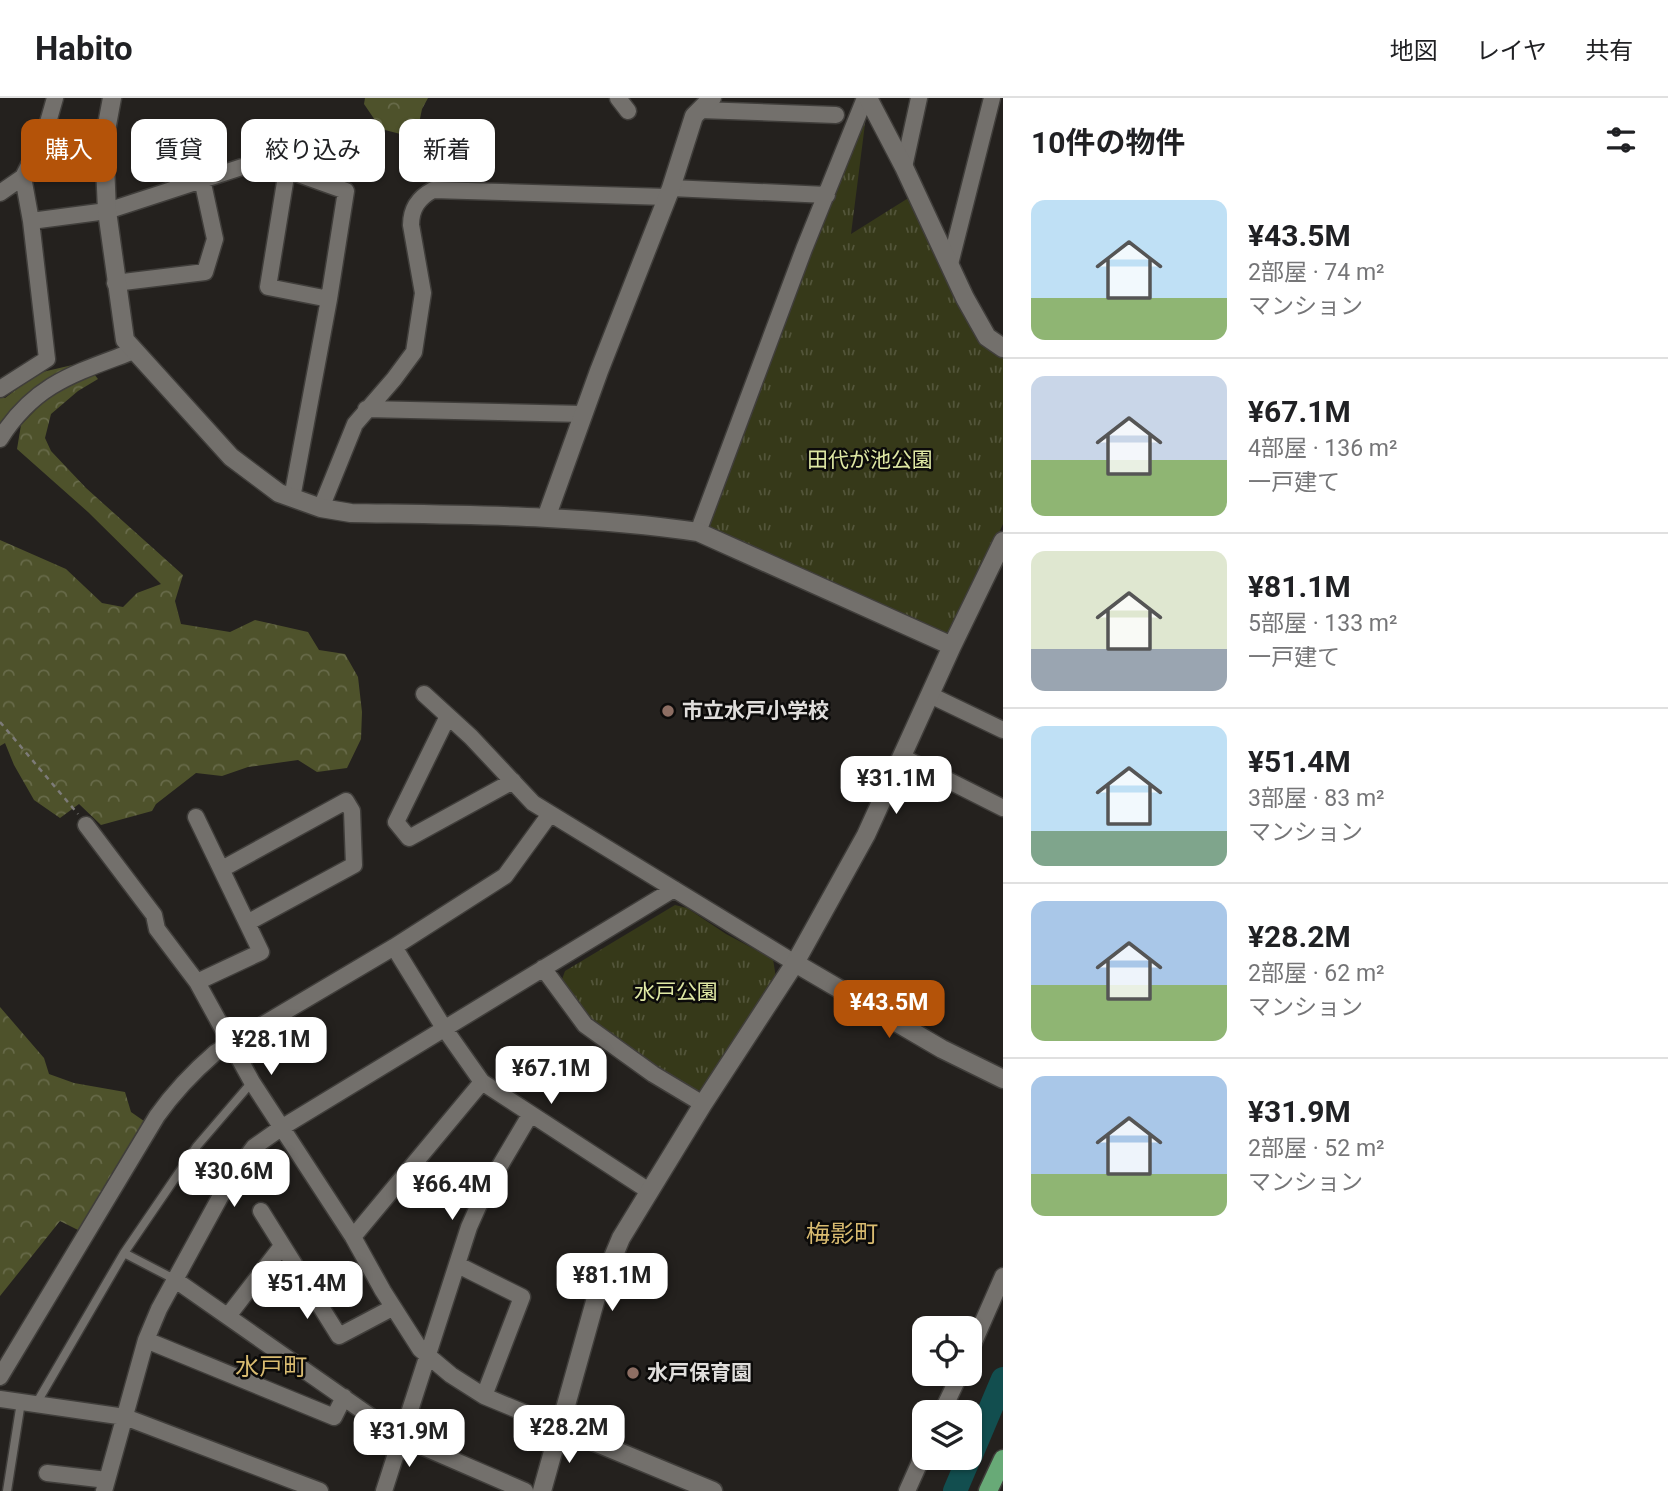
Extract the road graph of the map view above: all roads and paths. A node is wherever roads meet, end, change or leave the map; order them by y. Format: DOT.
graph roads {
  1 [pos="55,98"];
  2 [pos="112,98"];
  3 [pos="866,98"];
  4 [pos="919,98"];
  5 [pos="992,98"];
  6 [pos="706,104"];
  7 [pos="836,115"];
  8 [pos="49,119"];
  9 [pos="904,167"];
  10 [pos="21,178"];
  11 [pos="24,182"];
  12 [pos="194,182"];
  13 [pos="207,182"];
  14 [pos="285,182"];
  15 [pos="321,182"];
  16 [pos="669,192"];
  17 [pos="0,193"];
  18 [pos="827,195"];
  19 [pos="107,211"];
  20 [pos="32,222"];
  21 [pos="950,264"];
  22 [pos="115,283"];
  23 [pos="329,299"];
  24 [pos="1003,348"];
  25 [pos="134,351"];
  26 [pos="0,389"];
  27 [pos="366,409"];
  28 [pos="584,414"];
  29 [pos="0,439"];
  30 [pos="292,498"];
  31 [pos="321,508"];
  32 [pos="546,518"];
  33 [pos="698,532"];
  34 [pos="1003,541"];
  35 [pos="996,576"];
  36 [pos="952,646"];
  37 [pos="424,694"];
  38 [pos="929,695"];
  39 [pos="448,716"];
  40 [pos="0,722"];
  41 [pos="1003,730"];
  42 [pos="902,757"];
  43 [pos="513,781"];
  44 [pos="1003,808"];
  45 [pos="550,814"];
  46 [pos="196,817"];
  47 [pos="86,825"];
  48 [pos="222,869"];
  49 [pos="674,889"];
  50 [pos="247,923"];
  51 [pos="394,947"];
  52 [pos="795,963"];
  53 [pos="544,968"];
  54 [pos="197,982"];
  55 [pos="444,1028"];
  56 [pos="233,1043"];
  57 [pos="1003,1079"];
  58 [pos="252,1082"];
  59 [pos="482,1082"];
  60 [pos="703,1104"];
  61 [pos="530,1115"];
  62 [pos="281,1128"];
  63 [pos="649,1191"];
  64 [pos="261,1211"];
  65 [pos="353,1237"];
  66 [pos="282,1246"];
  67 [pos="124,1253"];
  68 [pos="458,1265"];
  69 [pos="1003,1276"];
  70 [pos="174,1279"];
  71 [pos="392,1308"];
  72 [pos="228,1316"];
  73 [pos="982,1324"];
  74 [pos="146,1340"];
  75 [pos="429,1354"];
  76 [pos="0,1377"];
  77 [pos="484,1396"];
  78 [pos="344,1397"];
  79 [pos="0,1399"];
  80 [pos="28,1403"];
  81 [pos="125,1417"];
  82 [pos="561,1428"];
  83 [pos="400,1437"];
  84 [pos="1003,1459"];
  85 [pos="916,1470"];
  86 [pos="47,1473"];
  87 [pos="106,1486"];
  88 [pos="7,1491"];
  89 [pos="320,1491"];
  90 [pos="384,1491"];
  91 [pos="525,1491"];
  92 [pos="542,1491"];
  93 [pos="713,1491"];
  94 [pos="907,1491"];
  95 [pos="988,1491"];
  1 -- 8 [label="street"];
  2 -- 19 [label="street"];
  3 -- 9 [label="street"];
  3 -- 18 [label="street"];
  4 -- 9 [label="street"];
  5 -- 21 [label="street"];
  6 -- 7 [label="street"];
  6 -- 16 [label="street"];
  9 -- 21 [label="street"];
  10 -- 17 [label="street"];
  11 -- 20 [label="street"];
  12 -- 19 [label="street"];
  13 -- 22 [label="street"];
  14 -- 23 [label="street"];
  15 -- 23 [label="street"];
  16 -- 18 [label="street"];
  16 -- 27 [label="street"];
  16 -- 28 [label="street"];
  18 -- 33 [label="street"];
  19 -- 20 [label="street"];
  19 -- 22 [label="street"];
  20 -- 26 [label="street"];
  21 -- 24 [label="street"];
  22 -- 25 [label="street"];
  23 -- 30 [label="street"];
  25 -- 29 [label="street"];
  25 -- 30 [label="street"];
  27 -- 28 [label="street"];
  27 -- 31 [label="street"];
  28 -- 32 [label="street"];
  30 -- 31 [label="street"];
  31 -- 32 [label="street"];
  32 -- 33 [label="street"];
  33 -- 36 [label="street"];
  34 -- 35 [label="street"];
  35 -- 36 [label="street"];
  36 -- 38 [label="street"];
  37 -- 39 [label="street"];
  38 -- 41 [label="street"];
  38 -- 42 [label="street"];
  39 -- 43 [label="street"];
  39 -- 43 [label="street"];
  40 -- 47 [label="path"];
  42 -- 44 [label="street"];
  42 -- 52 [label="street"];
  43 -- 45 [label="street"];
  45 -- 49 [label="street"];
  45 -- 51 [label="street"];
  46 -- 48 [label="street"];
  47 -- 54 [label="street"];
  48 -- 50 [label="street"];
  48 -- 50 [label="street"];
  49 -- 52 [label="street"];
  49 -- 53 [label="street"];
  50 -- 54 [label="street"];
  51 -- 55 [label="street"];
  51 -- 56 [label="street"];
  52 -- 57 [label="street"];
  52 -- 60 [label="street"];
  53 -- 55 [label="street"];
  53 -- 60 [label="street"];
  54 -- 56 [label="street"];
  55 -- 59 [label="street"];
  55 -- 62 [label="street"];
  56 -- 58 [label="street"];
  56 -- 76 [label="street"];
  58 -- 62 [label="street"];
  58 -- 67 [label="lane"];
  59 -- 61 [label="street"];
  59 -- 65 [label="street"];
  60 -- 63 [label="street"];
  61 -- 63 [label="street"];
  61 -- 68 [label="street"];
  62 -- 65 [label="street"];
  62 -- 70 [label="street"];
  63 -- 82 [label="street"];
  64 -- 66 [label="street"];
  65 -- 71 [label="street"];
  66 -- 71 [label="street"];
  66 -- 72 [label="street"];
  67 -- 70 [label="lane"];
  67 -- 80 [label="lane"];
  68 -- 75 [label="street"];
  68 -- 77 [label="street"];
  69 -- 73 [label="street"];
  70 -- 72 [label="street"];
  70 -- 74 [label="street"];
  71 -- 75 [label="street"];
  72 -- 78 [label="street"];
  74 -- 78 [label="street"];
  74 -- 81 [label="street"];
  75 -- 77 [label="street"];
  75 -- 83 [label="street"];
  77 -- 82 [label="street"];
  78 -- 83 [label="street"];
  79 -- 80 [label="street"];
  80 -- 81 [label="street"];
  80 -- 88 [label="lane"];
  81 -- 87 [label="street"];
  81 -- 89 [label="street"];
  82 -- 92 [label="street"];
  82 -- 93 [label="street"];
  83 -- 90 [label="street"];
  83 -- 91 [label="street"];
  84 -- 95 [label="main road"];
  85 -- 94 [label="street"];
  86 -- 87 [label="street"];
}
